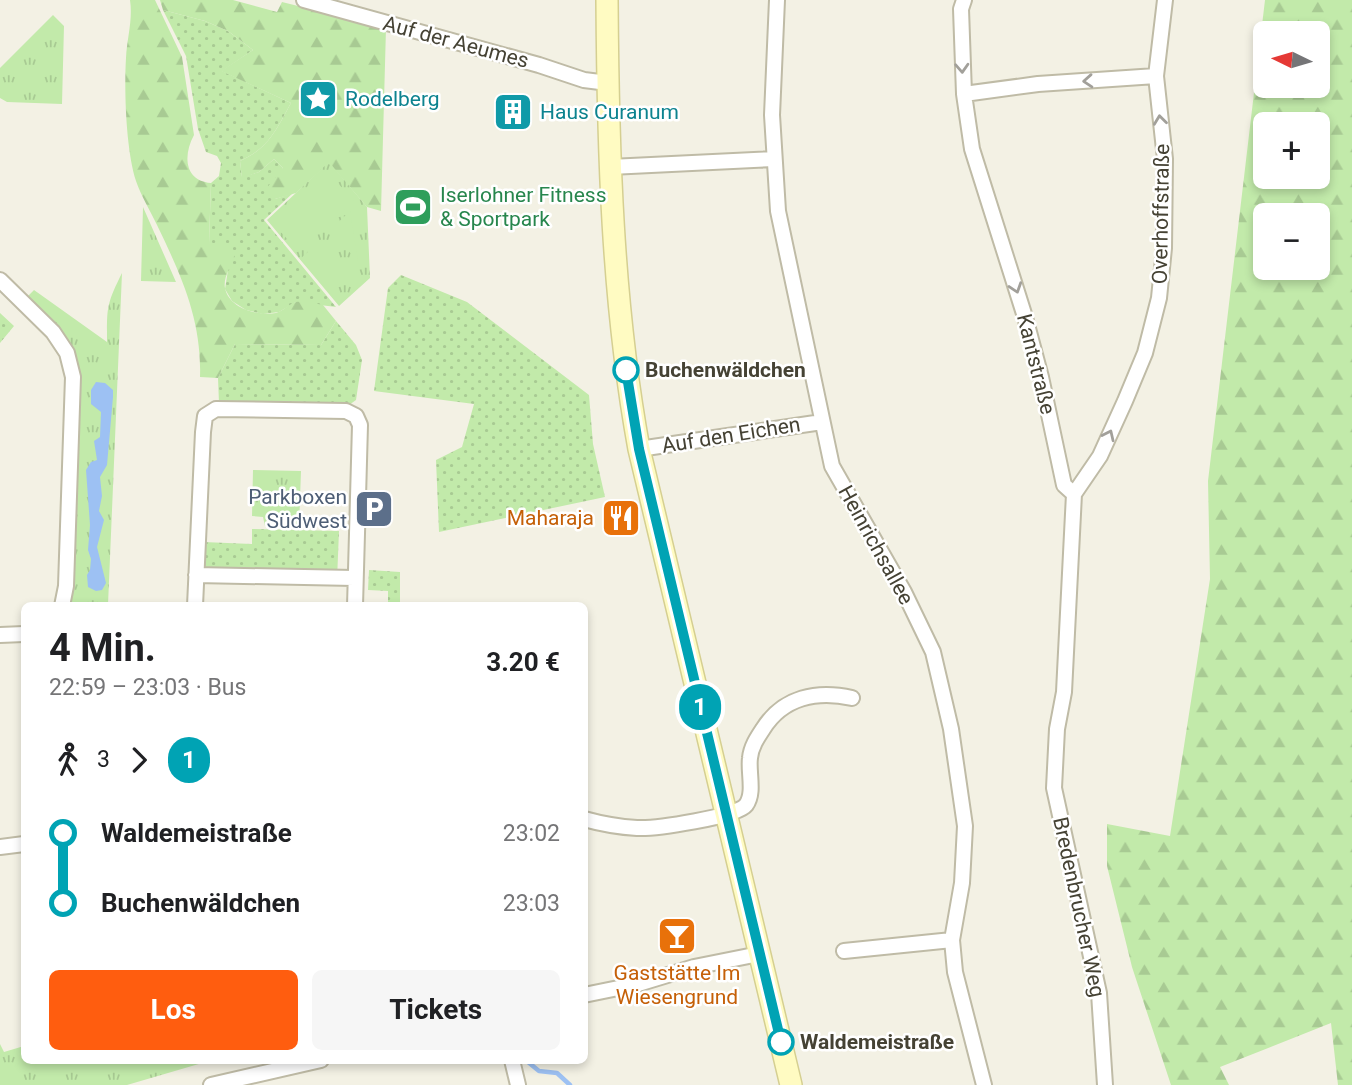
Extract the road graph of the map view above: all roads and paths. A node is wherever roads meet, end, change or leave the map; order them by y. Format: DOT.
graph roads {
  1 [pos="304,0"];
  2 [pos="607,0"];
  3 [pos="777,0"];
  4 [pos="964,0"];
  5 [pos="1165,0"];
  6 [pos="1156,76"];
  7 [pos="608,83"];
  8 [pos="964,94"];
  9 [pos="774,159"];
  10 [pos="610,167"];
  11 [pos="0,280"];
  12 [pos="822,422"];
  13 [pos="639,449"];
  14 [pos="1074,494"];
  15 [pos="196,575"];
  16 [pos="354,578"];
  17 [pos="63,602"];
  18 [pos="195,602"];
  19 [pos="355,602"];
  20 [pos="21,634"];
  21 [pos="0,635"];
  22 [pos="852,698"];
  23 [pos="1057,729"];
  24 [pos="727,814"];
  25 [pos="588,820"];
  26 [pos="21,844"];
  27 [pos="0,847"];
  28 [pos="952,940"];
  29 [pos="844,951"];
  30 [pos="759,954"];
  31 [pos="588,994"];
  32 [pos="303,1064"];
  33 [pos="513,1064"];
  34 [pos="211,1085"];
  35 [pos="518,1085"];
  36 [pos="790,1085"];
  37 [pos="984,1085"];
  38 [pos="1105,1085"];
  1 -- 7 [label="street, Auf der Aeumes"];
  2 -- 7 [label="main road"];
  3 -- 9 [label="street, Heinrichsallee"];
  4 -- 8 [label="street, Kantstraße, one-way"];
  5 -- 6 [label="street, Overhoffstraße"];
  6 -- 8 [label="street, one-way"];
  14 -- 6 [label="street, Overhoffstraße, one-way"];
  7 -- 10 [label="main road"];
  8 -- 14 [label="street, Kantstraße, one-way"];
  9 -- 10 [label="street"];
  9 -- 12 [label="street, Heinrichsallee"];
  10 -- 13 [label="main road"];
  11 -- 17 [label="street"];
  12 -- 13 [label="street, Auf den Eichen"];
  12 -- 28 [label="street, Heinrichsallee"];
  13 -- 24 [label="main road"];
  14 -- 23 [label="street, Kantstraße"];
  15 -- 16 [label="street"];
  15 -- 16 [label="street"];
  15 -- 18 [label="street"];
  16 -- 19 [label="street"];
  20 -- 21 [label="street"];
  22 -- 24 [label="street"];
  23 -- 38 [label="street, Bredenbrucher Weg"];
  24 -- 25 [label="street"];
  24 -- 30 [label="main road"];
  26 -- 27 [label="street"];
  28 -- 29 [label="street"];
  28 -- 37 [label="street, Heinrichsallee"];
  30 -- 31 [label="street"];
  30 -- 36 [label="main road"];
  32 -- 34 [label="street"];
  33 -- 35 [label="street"];
}
